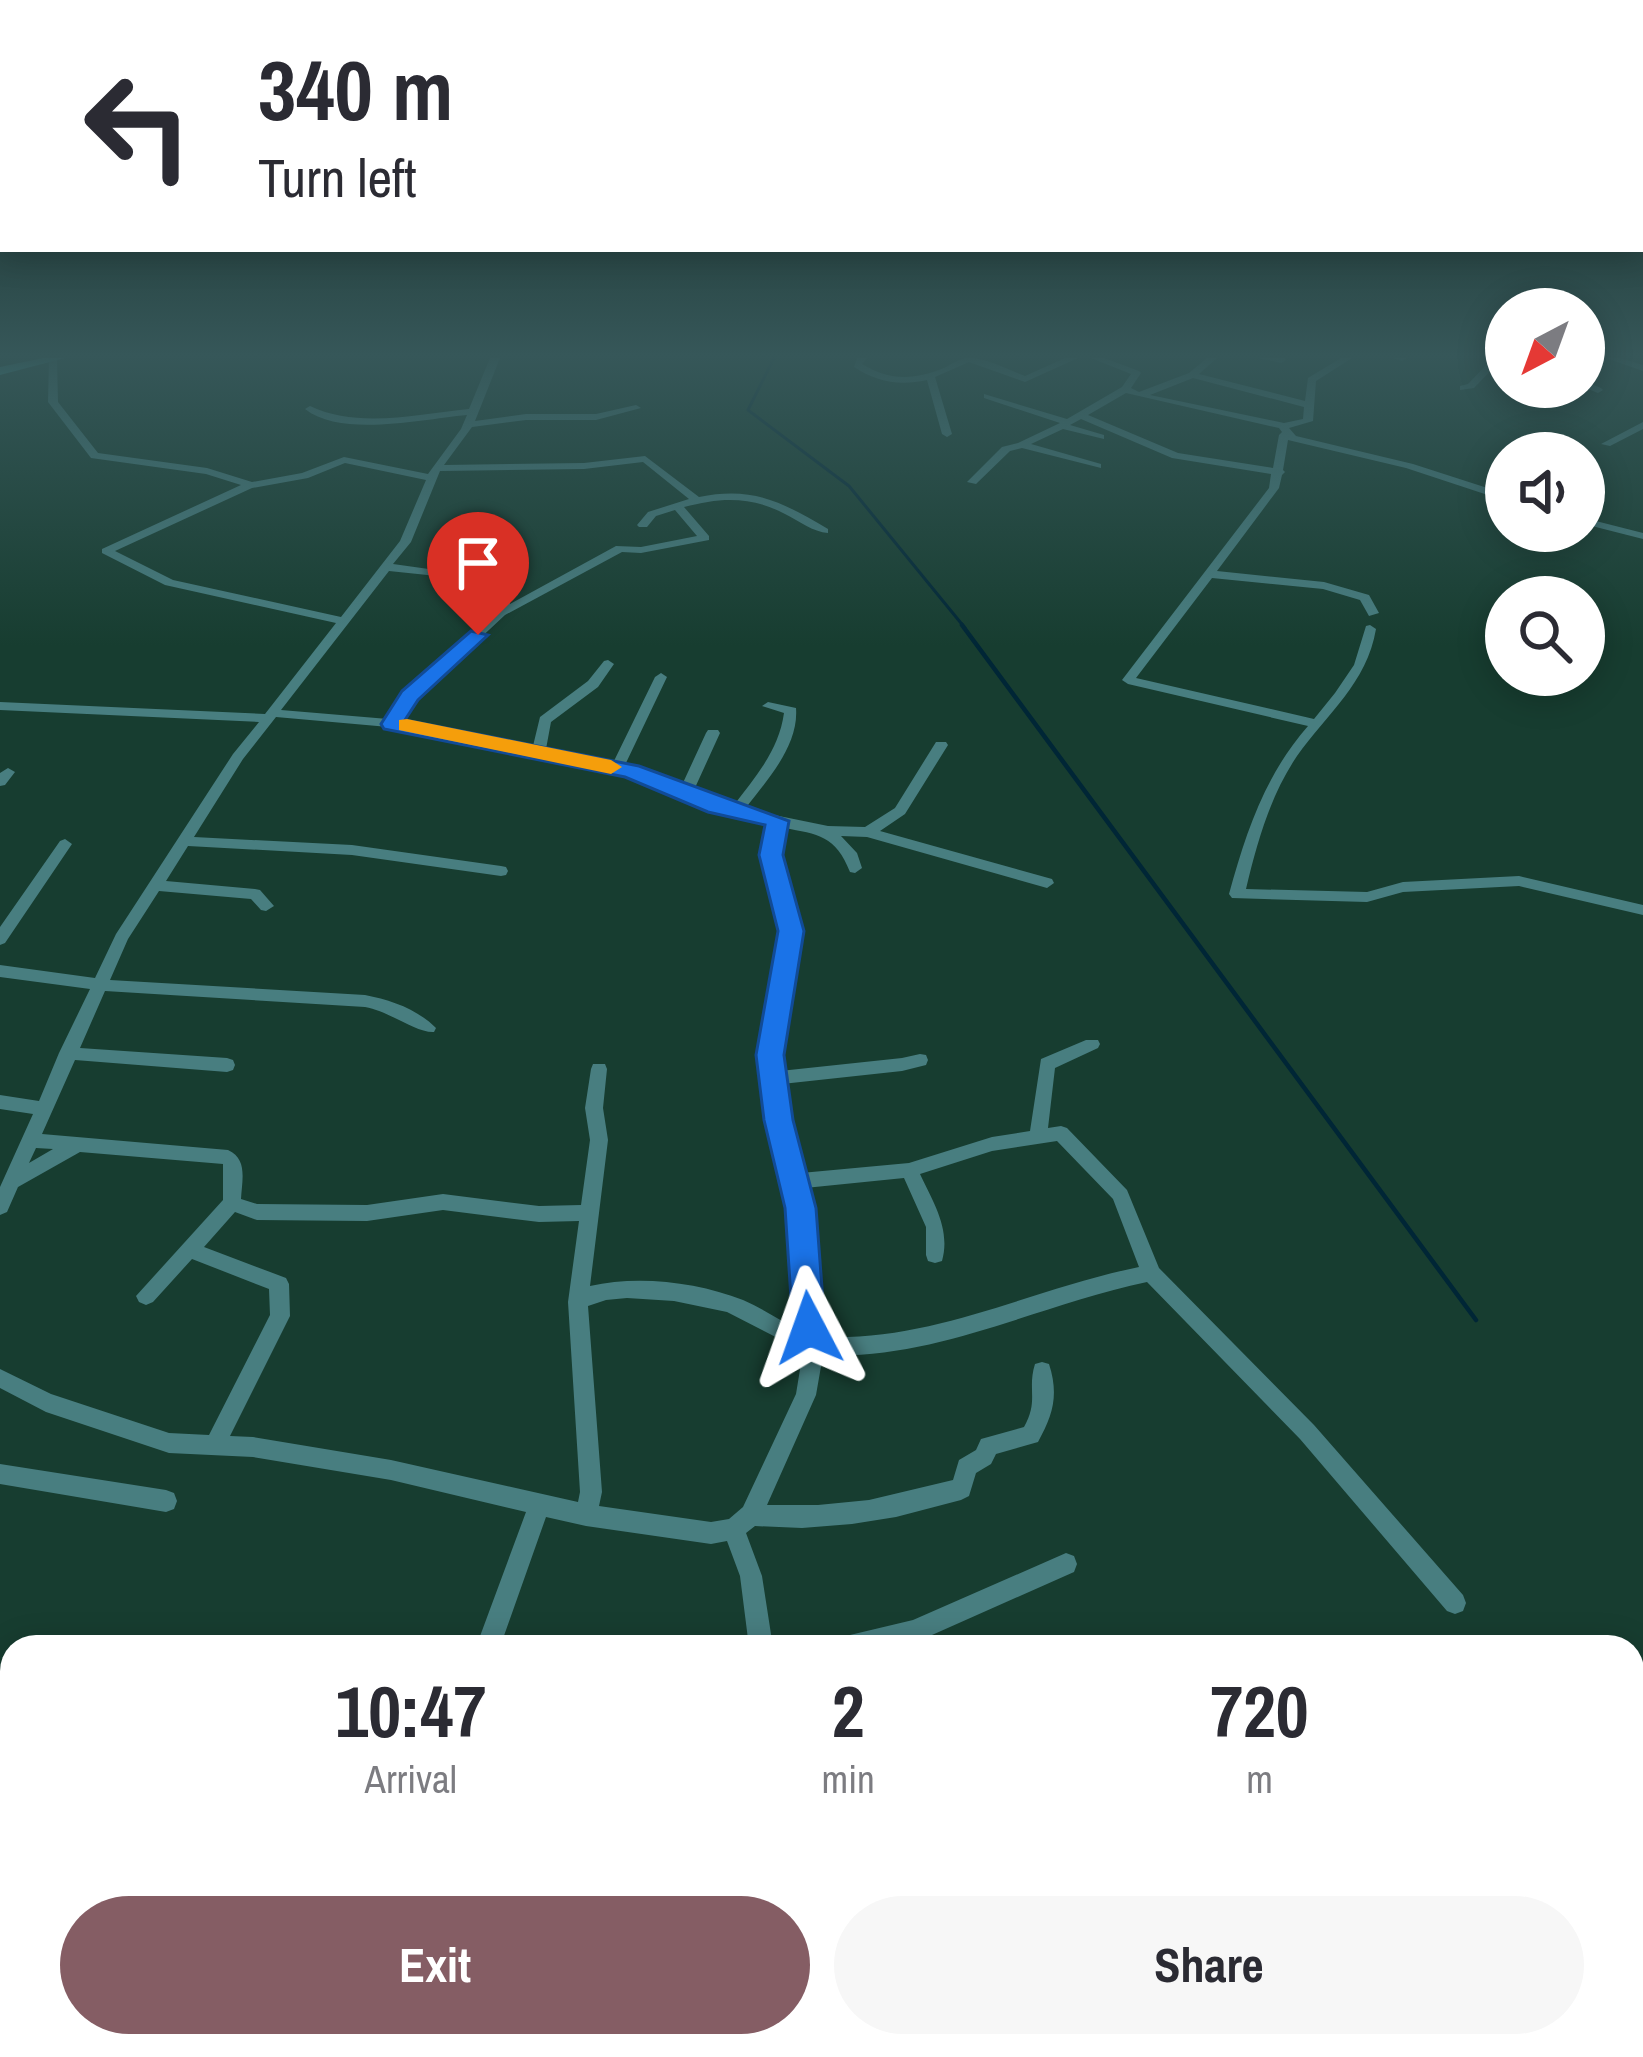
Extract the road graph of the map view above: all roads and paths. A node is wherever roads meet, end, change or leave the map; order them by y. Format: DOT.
graph roads {
  1 [pos="93,454"];
  2 [pos="446,454"];
  3 [pos="1001,454"];
  4 [pos="1054,454"];
  5 [pos="1171,454"];
  6 [pos="1282,454"];
  7 [pos="1363,454"];
  8 [pos="1097,466"];
  9 [pos="1280,472"];
  10 [pos="434,473"];
  11 [pos="972,482"];
  12 [pos="251,485"];
  13 [pos="1485,492"];
  14 [pos="696,500"];
  15 [pos="677,506"];
  16 [pos="643,525"];
  17 [pos="1605,526"];
  18 [pos="824,531"];
  19 [pos="1643,536"];
  20 [pos="385,567"];
  21 [pos="1211,574"];
  22 [pos="504,611"];
  23 [pos="340,620"];
  24 [pos="608,664"];
  25 [pos="661,677"];
  26 [pos="0,706"];
  27 [pos="768,706"];
  28 [pos="269,716"];
  29 [pos="392,724"];
  30 [pos="1317,724"];
  31 [pos="713,733"];
  32 [pos="941,745"];
  33 [pos="539,753"];
  34 [pos="617,768"];
  35 [pos="685,793"];
  36 [pos="736,812"];
  37 [pos="778,821"];
  38 [pos="828,831"];
  39 [pos="867,832"];
  40 [pos="184,842"];
  41 [pos="65,844"];
  42 [pos="855,868"];
  43 [pos="501,871"];
  44 [pos="1047,883"];
  45 [pos="155,885"];
  46 [pos="266,906"];
  47 [pos="1643,910"];
  48 [pos="0,939"];
  49 [pos="0,971"];
  50 [pos="100,980"];
  51 [pos="428,1028"];
  52 [pos="1092,1044"];
  53 [pos="67,1052"];
  54 [pos="920,1060"];
  55 [pos="227,1065"];
  56 [pos="599,1069"];
  57 [pos="774,1078"];
  58 [pos="0,1102"];
  59 [pos="43,1108"];
  60 [pos="1038,1137"];
  61 [pos="29,1140"];
  62 [pos="75,1145"];
  63 [pos="909,1170"];
  64 [pos="796,1181"];
  65 [pos="11,1182"];
  66 [pos="232,1204"];
  67 [pos="0,1207"];
  68 [pos="589,1213"];
  69 [pos="193,1251"];
  70 [pos="934,1255"];
  71 [pos="1151,1273"];
  72 [pos="146,1296"];
  73 [pos="578,1302"];
  74 [pos="814,1346"];
  75 [pos="1042,1371"];
  76 [pos="0,1378"];
  77 [pos="214,1446"];
  78 [pos="0,1474"];
  79 [pos="166,1501"];
  80 [pos="539,1506"];
  81 [pos="586,1515"];
  82 [pos="742,1522"];
  83 [pos="1066,1564"];
  84 [pos="1455,1604"];
  85 [pos="492,1635"];
  86 [pos="759,1635"];
  87 [pos="898,1635"];
  1 -- 12 [label="street"];
  2 -- 10 [label="street"];
  3 -- 11 [label="street"];
  4 -- 8 [label="street"];
  5 -- 9 [label="street"];
  6 -- 9 [label="street"];
  7 -- 13 [label="street"];
  9 -- 21 [label="street"];
  10 -- 12 [label="street"];
  10 -- 14 [label="street"];
  10 -- 20 [label="street"];
  12 -- 23 [label="street"];
  14 -- 15 [label="street"];
  14 -- 18 [label="street"];
  15 -- 16 [label="street"];
  15 -- 22 [label="street"];
  17 -- 19 [label="street"];
  20 -- 22 [label="street"];
  20 -- 23 [label="street"];
  21 -- 30 [label="street"];
  21 -- 30 [label="street"];
  22 -- 29 [label="street"];
  23 -- 28 [label="street"];
  24 -- 33 [label="street"];
  25 -- 34 [label="street"];
  26 -- 28 [label="street"];
  27 -- 36 [label="street"];
  28 -- 29 [label="street"];
  28 -- 40 [label="street"];
  29 -- 33 [label="street"];
  30 -- 47 [label="street"];
  31 -- 35 [label="street"];
  32 -- 39 [label="street"];
  33 -- 34 [label="street"];
  34 -- 35 [label="street"];
  35 -- 36 [label="street"];
  36 -- 37 [label="street"];
  37 -- 38 [label="street"];
  37 -- 57 [label="street"];
  38 -- 39 [label="street"];
  38 -- 42 [label="street"];
  39 -- 44 [label="street"];
  40 -- 43 [label="street"];
  40 -- 45 [label="street"];
  41 -- 48 [label="street"];
  45 -- 46 [label="street"];
  45 -- 50 [label="street"];
  49 -- 50 [label="street"];
  50 -- 51 [label="street"];
  50 -- 53 [label="street"];
  52 -- 60 [label="street"];
  53 -- 55 [label="street"];
  53 -- 59 [label="street"];
  54 -- 57 [label="street"];
  56 -- 68 [label="street"];
  57 -- 64 [label="street"];
  58 -- 59 [label="street"];
  59 -- 61 [label="street"];
  60 -- 63 [label="street"];
  60 -- 71 [label="street"];
  61 -- 62 [label="street"];
  61 -- 65 [label="street"];
  62 -- 65 [label="street"];
  62 -- 66 [label="street"];
  63 -- 64 [label="street"];
  63 -- 70 [label="street"];
  64 -- 74 [label="street"];
  65 -- 67 [label="street"];
  66 -- 68 [label="street"];
  66 -- 69 [label="street"];
  68 -- 73 [label="street"];
  69 -- 72 [label="street"];
  69 -- 77 [label="street"];
  71 -- 74 [label="street"];
  71 -- 84 [label="street"];
  73 -- 74 [label="street"];
  73 -- 81 [label="street"];
  74 -- 82 [label="street"];
  75 -- 82 [label="street"];
  76 -- 77 [label="street"];
  77 -- 80 [label="street"];
  78 -- 79 [label="street"];
  80 -- 81 [label="street"];
  80 -- 85 [label="street"];
  81 -- 82 [label="street"];
  82 -- 86 [label="street"];
  83 -- 87 [label="street"];
}
